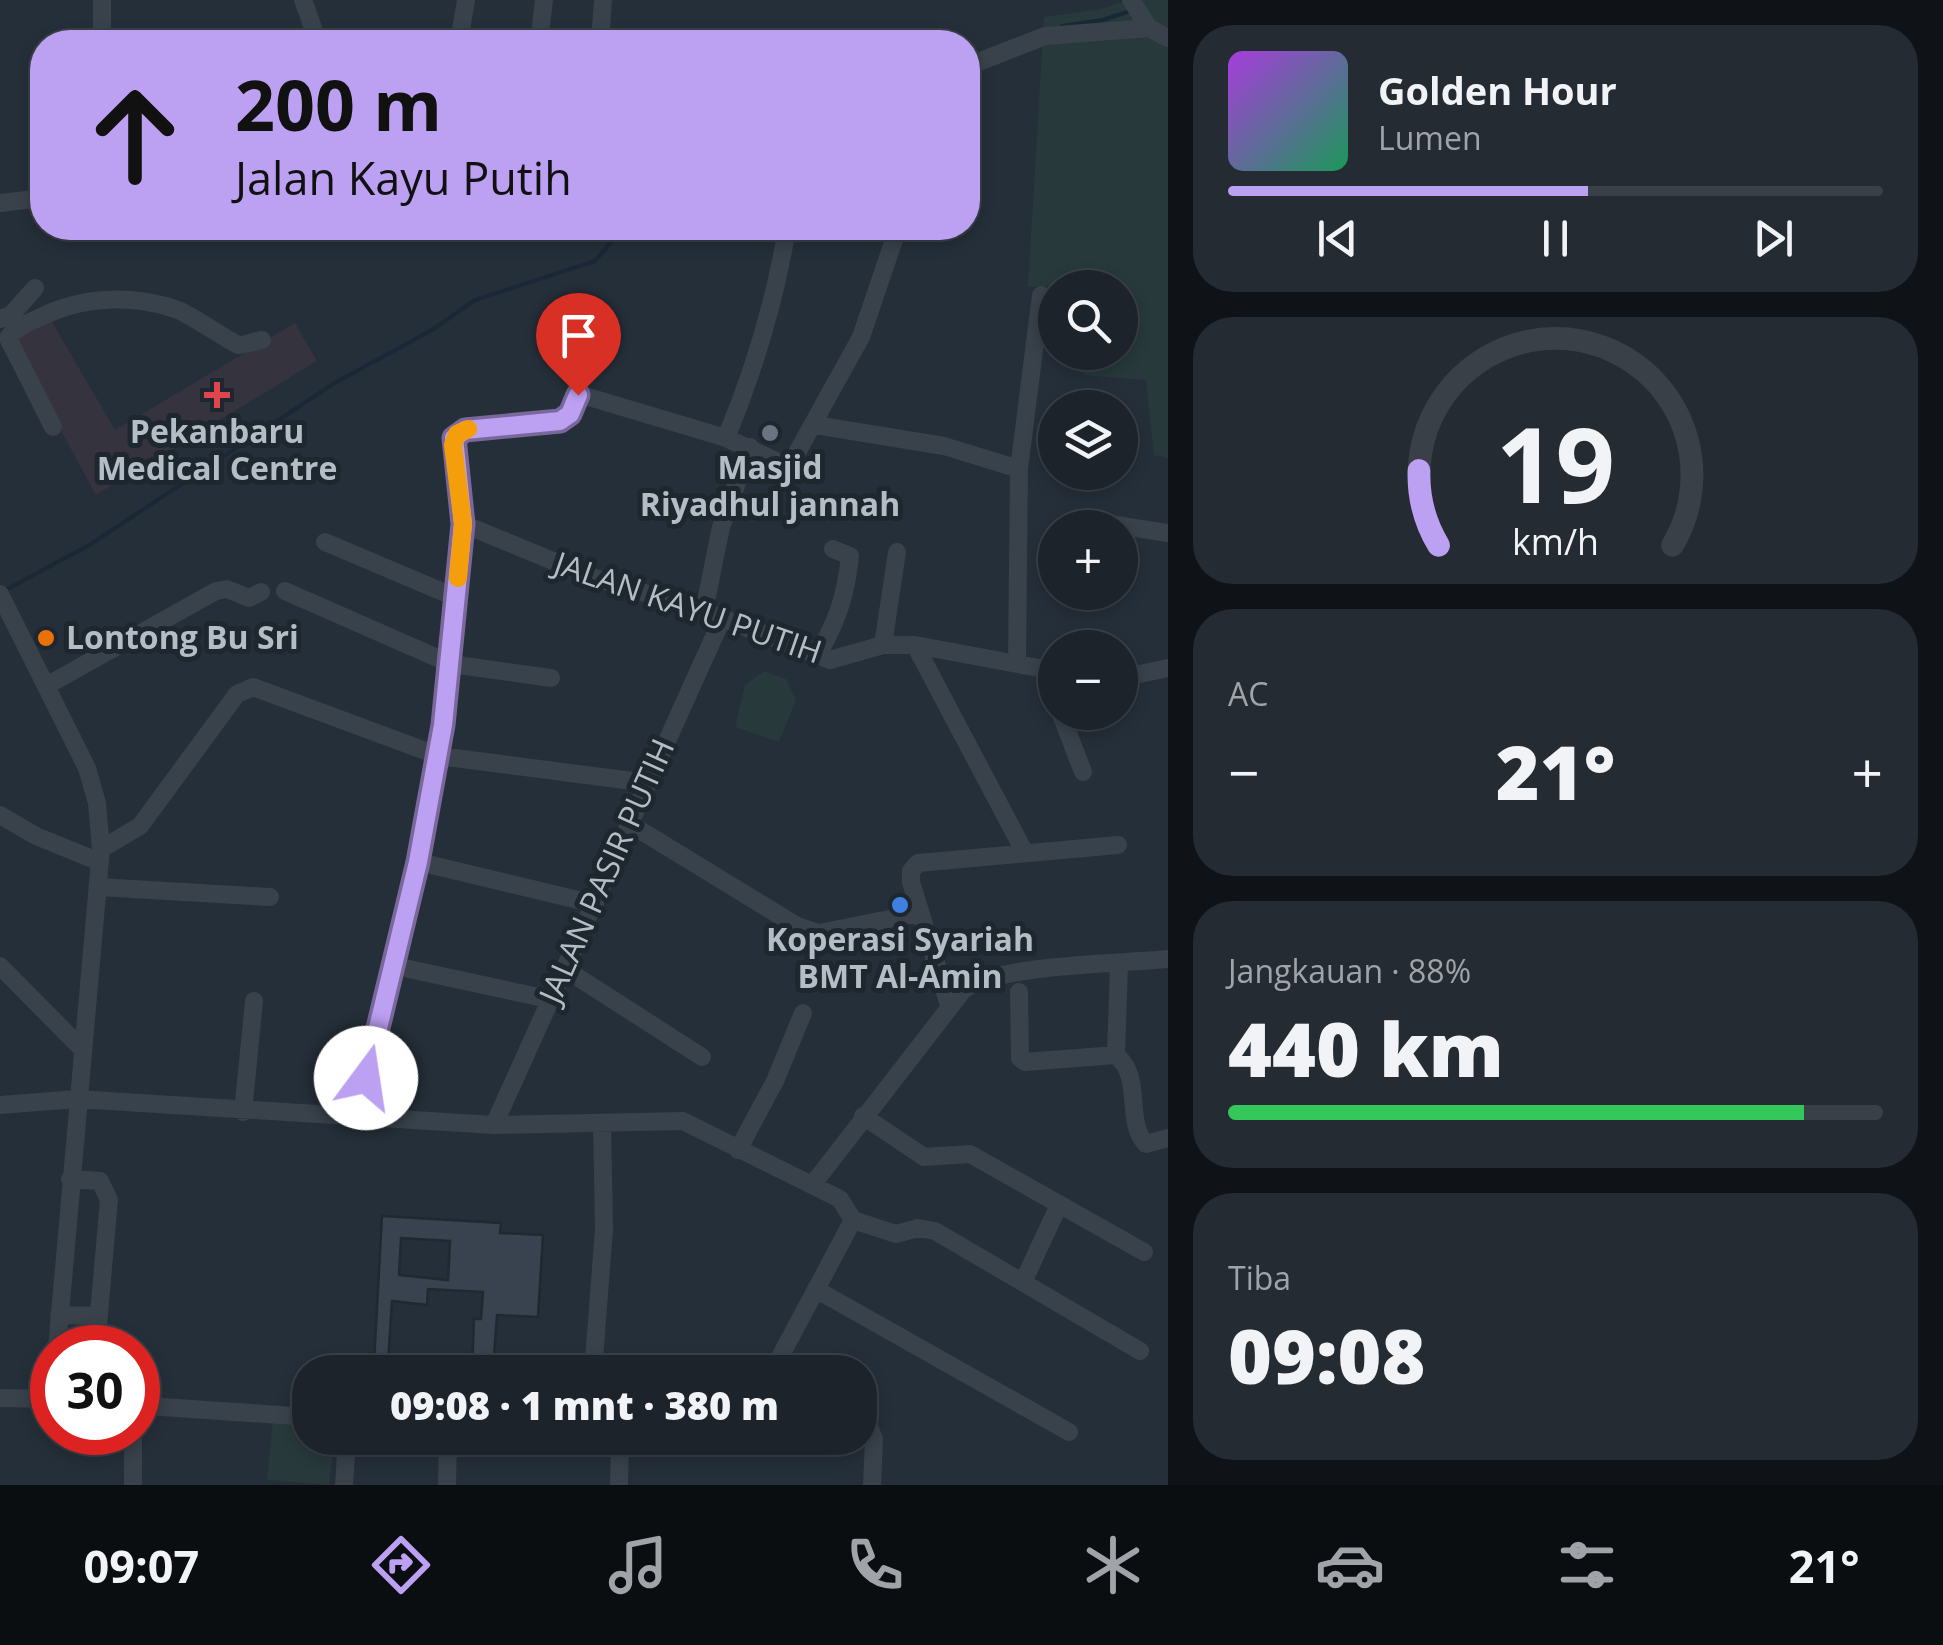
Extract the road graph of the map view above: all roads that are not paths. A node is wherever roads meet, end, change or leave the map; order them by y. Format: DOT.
graph roads {
  1 [pos="102,0"];
  2 [pos="303,0"];
  3 [pos="466,0"];
  4 [pos="544,0"];
  5 [pos="604,0"];
  6 [pos="1140,15"];
  7 [pos="102,30"];
  8 [pos="314,30"];
  9 [pos="461,30"];
  10 [pos="540,30"];
  11 [pos="601,30"];
  12 [pos="1168,38"];
  13 [pos="980,61"];
  14 [pos="30,200"];
  15 [pos="0,204"];
  16 [pos="785,240"];
  17 [pos="894,240"];
  18 [pos="36,288"];
  19 [pos="0,319"];
  20 [pos="1038,319"];
  21 [pos="262,340"];
  22 [pos="815,425"];
  23 [pos="53,428"];
  24 [pos="726,438"];
  25 [pos="750,447"];
  26 [pos="1018,469"];
  27 [pos="463,524"];
  28 [pos="1138,528"];
  29 [pos="1168,533"];
  30 [pos="325,542"];
  31 [pos="833,548"];
  32 [pos="897,552"];
  33 [pos="261,592"];
  34 [pos="285,592"];
  35 [pos="0,594"];
  36 [pos="456,598"];
  37 [pos="713,615"];
  38 [pos="882,645"];
  39 [pos="915,645"];
  40 [pos="818,656"];
  41 [pos="1017,662"];
  42 [pos="451,664"];
  43 [pos="1038,667"];
  44 [pos="1168,668"];
  45 [pos="1138,674"];
  46 [pos="550,678"];
  47 [pos="46,686"];
  48 [pos="1067,730"];
  49 [pos="438,756"];
  50 [pos="1083,772"];
  51 [pos="648,784"];
  52 [pos="0,816"];
  53 [pos="630,824"];
  54 [pos="1118,845"];
  55 [pos="1025,852"];
  56 [pos="100,856"];
  57 [pos="418,862"];
  58 [pos="98,887"];
  59 [pos="270,898"];
  60 [pos="595,904"];
  61 [pos="918,914"];
  62 [pos="1168,960"];
  63 [pos="1119,964"];
  64 [pos="0,966"];
  65 [pos="394,966"];
  66 [pos="565,969"];
  67 [pos="1018,992"];
  68 [pos="548,999"];
  69 [pos="254,1001"];
  70 [pos="949,1006"];
  71 [pos="802,1013"];
  72 [pos="82,1048"];
  73 [pos="1116,1055"];
  74 [pos="702,1057"];
  75 [pos="77,1099"];
  76 [pos="0,1106"];
  77 [pos="243,1112"];
  78 [pos="356,1116"];
  79 [pos="863,1116"];
  80 [pos="602,1123"];
  81 [pos="494,1125"];
  82 [pos="1168,1138"];
  83 [pos="738,1150"];
  84 [pos="70,1179"];
  85 [pos="813,1184"];
  86 [pos="1059,1204"];
  87 [pos="853,1220"];
  88 [pos="1144,1252"];
  89 [pos="1024,1280"];
  90 [pos="816,1290"];
  91 [pos="60,1315"];
  92 [pos="99,1316"];
  93 [pos="59,1325"];
  94 [pos="98,1325"];
  95 [pos="1140,1351"];
  96 [pos="594,1355"];
  97 [pos="781,1355"];
  98 [pos="0,1398"];
  99 [pos="30,1399"];
  100 [pos="160,1407"];
  101 [pos="292,1416"];
  102 [pos="1069,1432"];
  103 [pos="132,1455"];
  104 [pos="347,1455"];
  105 [pos="448,1455"];
  106 [pos="619,1455"];
  107 [pos="873,1455"];
  108 [pos="133,1485"];
  109 [pos="344,1485"];
  110 [pos="448,1485"];
  111 [pos="618,1485"];
  112 [pos="872,1485"];
  1 -- 7 [label="street"];
  2 -- 8 [label="street"];
  3 -- 9 [label="street"];
  4 -- 10 [label="street"];
  5 -- 11 [label="street"];
  6 -- 12 [label="street"];
  6 -- 13 [label="street"];
  14 -- 15 [label="street"];
  16 -- 24 [label="street"];
  17 -- 22 [label="street"];
  18 -- 19 [label="street"];
  20 -- 26 [label="street"];
  21 -- 23 [label="street"];
  22 -- 25 [label="street"];
  22 -- 26 [label="street"];
  24 -- 25 [label="street"];
  24 -- 27 [label="street"];
  25 -- 37 [label="street, JALAN PASIR PUTIH"];
  26 -- 41 [label="street"];
  27 -- 36 [label="street"];
  27 -- 37 [label="street, JALAN KAYU PUTIH"];
  28 -- 29 [label="street"];
  30 -- 36 [label="street"];
  31 -- 40 [label="street"];
  32 -- 38 [label="street"];
  33 -- 47 [label="street"];
  34 -- 42 [label="street"];
  35 -- 47 [label="street"];
  36 -- 42 [label="street"];
  37 -- 40 [label="street, JALAN KAYU PUTIH"];
  37 -- 51 [label="street, JALAN PASIR PUTIH"];
  38 -- 39 [label="street, JALAN KAYU PUTIH"];
  38 -- 40 [label="street, JALAN KAYU PUTIH"];
  39 -- 41 [label="street, JALAN KAYU PUTIH"];
  39 -- 55 [label="street"];
  41 -- 43 [label="street, JALAN KAYU PUTIH"];
  42 -- 46 [label="street"];
  42 -- 49 [label="street"];
  44 -- 45 [label="street"];
  47 -- 56 [label="street"];
  48 -- 50 [label="street"];
  49 -- 51 [label="street"];
  49 -- 56 [label="street"];
  49 -- 57 [label="street"];
  51 -- 53 [label="street, JALAN PASIR PUTIH"];
  52 -- 56 [label="street"];
  53 -- 60 [label="street, JALAN PASIR PUTIH"];
  53 -- 61 [label="street"];
  54 -- 55 [label="street"];
  55 -- 61 [label="street"];
  56 -- 58 [label="street"];
  57 -- 60 [label="street"];
  57 -- 65 [label="street"];
  58 -- 59 [label="street"];
  58 -- 72 [label="street"];
  60 -- 66 [label="street, JALAN PASIR PUTIH"];
  61 -- 70 [label="street"];
  62 -- 63 [label="street"];
  63 -- 70 [label="street"];
  63 -- 73 [label="street"];
  64 -- 72 [label="street"];
  65 -- 68 [label="street"];
  65 -- 78 [label="street"];
  66 -- 68 [label="street, JALAN PASIR PUTIH"];
  66 -- 74 [label="street"];
  67 -- 73 [label="street"];
  68 -- 81 [label="street, JALAN PASIR PUTIH"];
  69 -- 77 [label="street"];
  70 -- 79 [label="street"];
  71 -- 83 [label="street"];
  72 -- 75 [label="street"];
  73 -- 82 [label="street"];
  75 -- 76 [label="street"];
  75 -- 77 [label="street"];
  75 -- 84 [label="street"];
  77 -- 78 [label="street"];
  78 -- 81 [label="street"];
  79 -- 85 [label="street"];
  79 -- 86 [label="street"];
  80 -- 81 [label="street"];
  80 -- 83 [label="street"];
  80 -- 96 [label="street"];
  83 -- 85 [label="street"];
  84 -- 91 [label="street"];
  84 -- 92 [label="street"];
  85 -- 87 [label="street"];
  86 -- 88 [label="street"];
  86 -- 89 [label="street"];
  87 -- 89 [label="street"];
  87 -- 90 [label="street"];
  89 -- 95 [label="street"];
  90 -- 97 [label="street"];
  90 -- 102 [label="street"];
  91 -- 92 [label="street"];
  91 -- 93 [label="street"];
  92 -- 94 [label="street"];
  98 -- 99 [label="street"];
  100 -- 101 [label="street"];
  103 -- 108 [label="street"];
  104 -- 109 [label="street"];
  105 -- 110 [label="street"];
  106 -- 111 [label="street"];
  107 -- 112 [label="street"];
}
